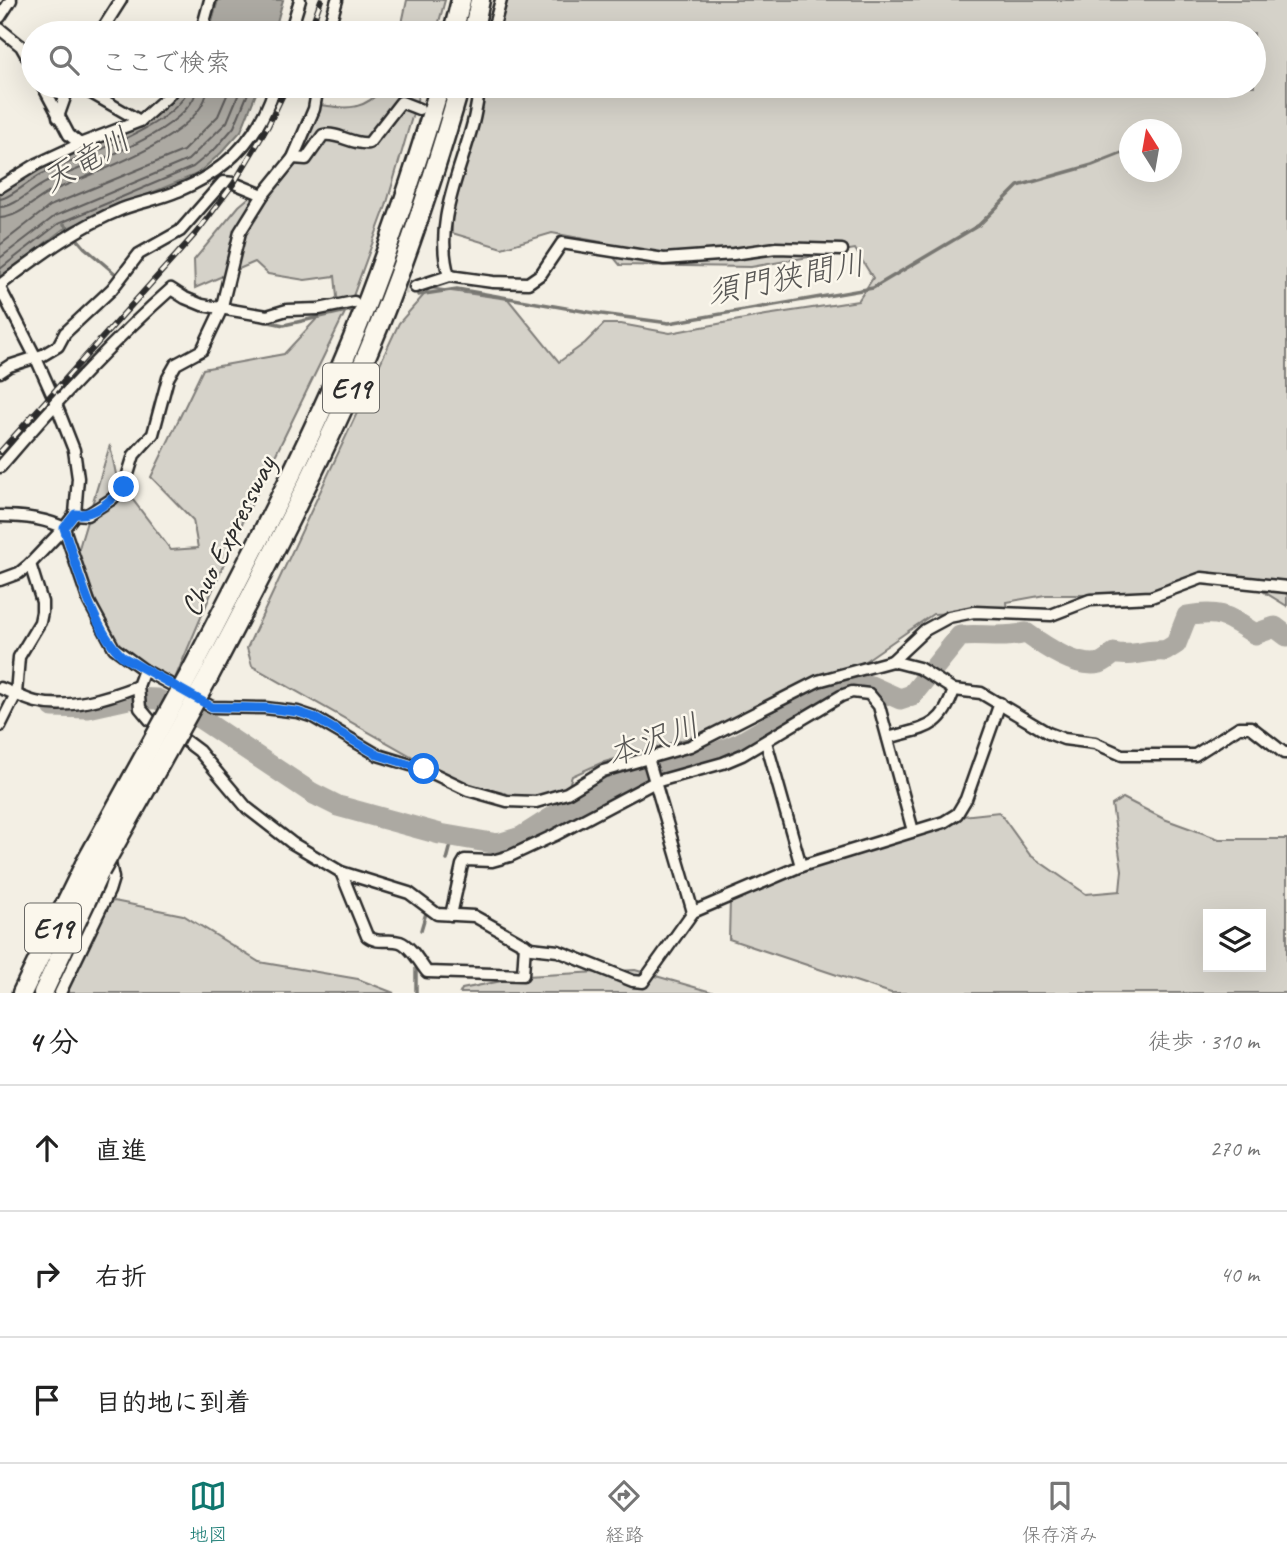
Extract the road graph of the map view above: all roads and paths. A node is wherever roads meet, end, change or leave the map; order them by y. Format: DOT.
graph roads {
  1 [pos="10,0"];
  2 [pos="121,0"];
  3 [pos="210,0"];
  4 [pos="300,0"];
  5 [pos="337,0"];
  6 [pos="461,0"];
  7 [pos="480,0"];
  8 [pos="501,0"];
  9 [pos="0,17"];
  10 [pos="108,21"];
  11 [pos="204,21"];
  12 [pos="294,21"];
  13 [pos="331,21"];
  14 [pos="456,21"];
  15 [pos="475,21"];
  16 [pos="495,21"];
  17 [pos="0,29"];
  18 [pos="21,46"];
  19 [pos="49,98"];
  20 [pos="65,98"];
  21 [pos="100,98"];
  22 [pos="166,98"];
  23 [pos="271,98"];
  24 [pos="316,98"];
  25 [pos="436,98"];
  26 [pos="456,98"];
  27 [pos="478,98"];
  28 [pos="419,109"];
  29 [pos="58,117"];
  30 [pos="461,120"];
  31 [pos="140,121"];
  32 [pos="473,124"];
  33 [pos="80,144"];
  34 [pos="293,158"];
  35 [pos="0,187"];
  36 [pos="263,195"];
  37 [pos="842,250"];
  38 [pos="449,276"];
  39 [pos="0,286"];
  40 [pos="415,288"];
  41 [pos="354,302"];
  42 [pos="221,310"];
  43 [pos="36,356"];
  44 [pos="0,372"];
  45 [pos="55,404"];
  46 [pos="0,467"];
  47 [pos="75,514"];
  48 [pos="0,516"];
  49 [pos="64,528"];
  50 [pos="30,564"];
  51 [pos="0,580"];
  52 [pos="1287,587"];
  53 [pos="892,662"];
  54 [pos="144,670"];
  55 [pos="201,672"];
  56 [pos="0,688"];
  57 [pos="954,690"];
  58 [pos="139,694"];
  59 [pos="15,696"];
  60 [pos="1000,703"];
  61 [pos="0,726"];
  62 [pos="167,727"];
  63 [pos="888,738"];
  64 [pos="766,742"];
  65 [pos="1287,753"];
  66 [pos="648,758"];
  67 [pos="655,782"];
  68 [pos="913,831"];
  69 [pos="801,866"];
  70 [pos="92,868"];
  71 [pos="341,872"];
  72 [pos="693,912"];
  73 [pos="451,915"];
  74 [pos="525,944"];
  75 [pos="22,993"];
  76 [pos="43,993"];
  77 [pos="60,993"];
  1 -- 9 [label="street"];
  2 -- 10 [label="street"];
  3 -- 11 [label="street"];
  4 -- 12 [label="street"];
  5 -- 13 [label="street"];
  6 -- 14 [label="highway"];
  7 -- 15 [label="highway"];
  8 -- 16 [label="street"];
  17 -- 18 [label="street"];
  19 -- 29 [label="street"];
  20 -- 29 [label="street"];
  21 -- 31 [label="street"];
  22 -- 31 [label="street"];
  23 -- 39 [label="street"];
  24 -- 34 [label="street"];
  25 -- 55 [label="highway, Chuo Expressway / E19"];
  26 -- 55 [label="highway, Chuo Expressway / E19"];
  27 -- 32 [label="street"];
  28 -- 34 [label="street"];
  29 -- 33 [label="street"];
  30 -- 32 [label="street"];
  31 -- 33 [label="street"];
  32 -- 38 [label="street"];
  33 -- 35 [label="street"];
  34 -- 36 [label="street"];
  36 -- 42 [label="street"];
  36 -- 43 [label="street"];
  37 -- 38 [label="street"];
  38 -- 40 [label="street"];
  39 -- 43 [label="street"];
  41 -- 42 [label="street"];
  42 -- 45 [label="street"];
  42 -- 47 [label="street"];
  43 -- 44 [label="street"];
  43 -- 45 [label="street"];
  45 -- 46 [label="street"];
  45 -- 47 [label="street"];
  47 -- 49 [label="street"];
  48 -- 49 [label="street"];
  49 -- 50 [label="street"];
  49 -- 54 [label="street"];
  50 -- 51 [label="street"];
  50 -- 59 [label="street"];
  52 -- 53 [label="street"];
  53 -- 57 [label="street"];
  53 -- 66 [label="street"];
  54 -- 58 [label="street"];
  54 -- 66 [label="street"];
  55 -- 70 [label="highway, Chuo Expressway / E19, bridge"];
  56 -- 59 [label="street"];
  57 -- 60 [label="street"];
  57 -- 63 [label="street"];
  58 -- 59 [label="street"];
  58 -- 62 [label="street"];
  59 -- 61 [label="street"];
  60 -- 65 [label="street"];
  60 -- 68 [label="street"];
  62 -- 71 [label="street"];
  62 -- 77 [label="street"];
  63 -- 64 [label="street"];
  63 -- 68 [label="street"];
  64 -- 67 [label="street"];
  64 -- 69 [label="street"];
  66 -- 67 [label="street"];
  67 -- 72 [label="street"];
  67 -- 73 [label="street"];
  68 -- 69 [label="street"];
  69 -- 72 [label="street"];
  70 -- 75 [label="highway, Chuo Expressway / E19"];
  70 -- 76 [label="highway, Chuo Expressway / E19"];
  71 -- 73 [label="street"];
  71 -- 74 [label="street"];
  72 -- 74 [label="street"];
  73 -- 74 [label="street"];
}
